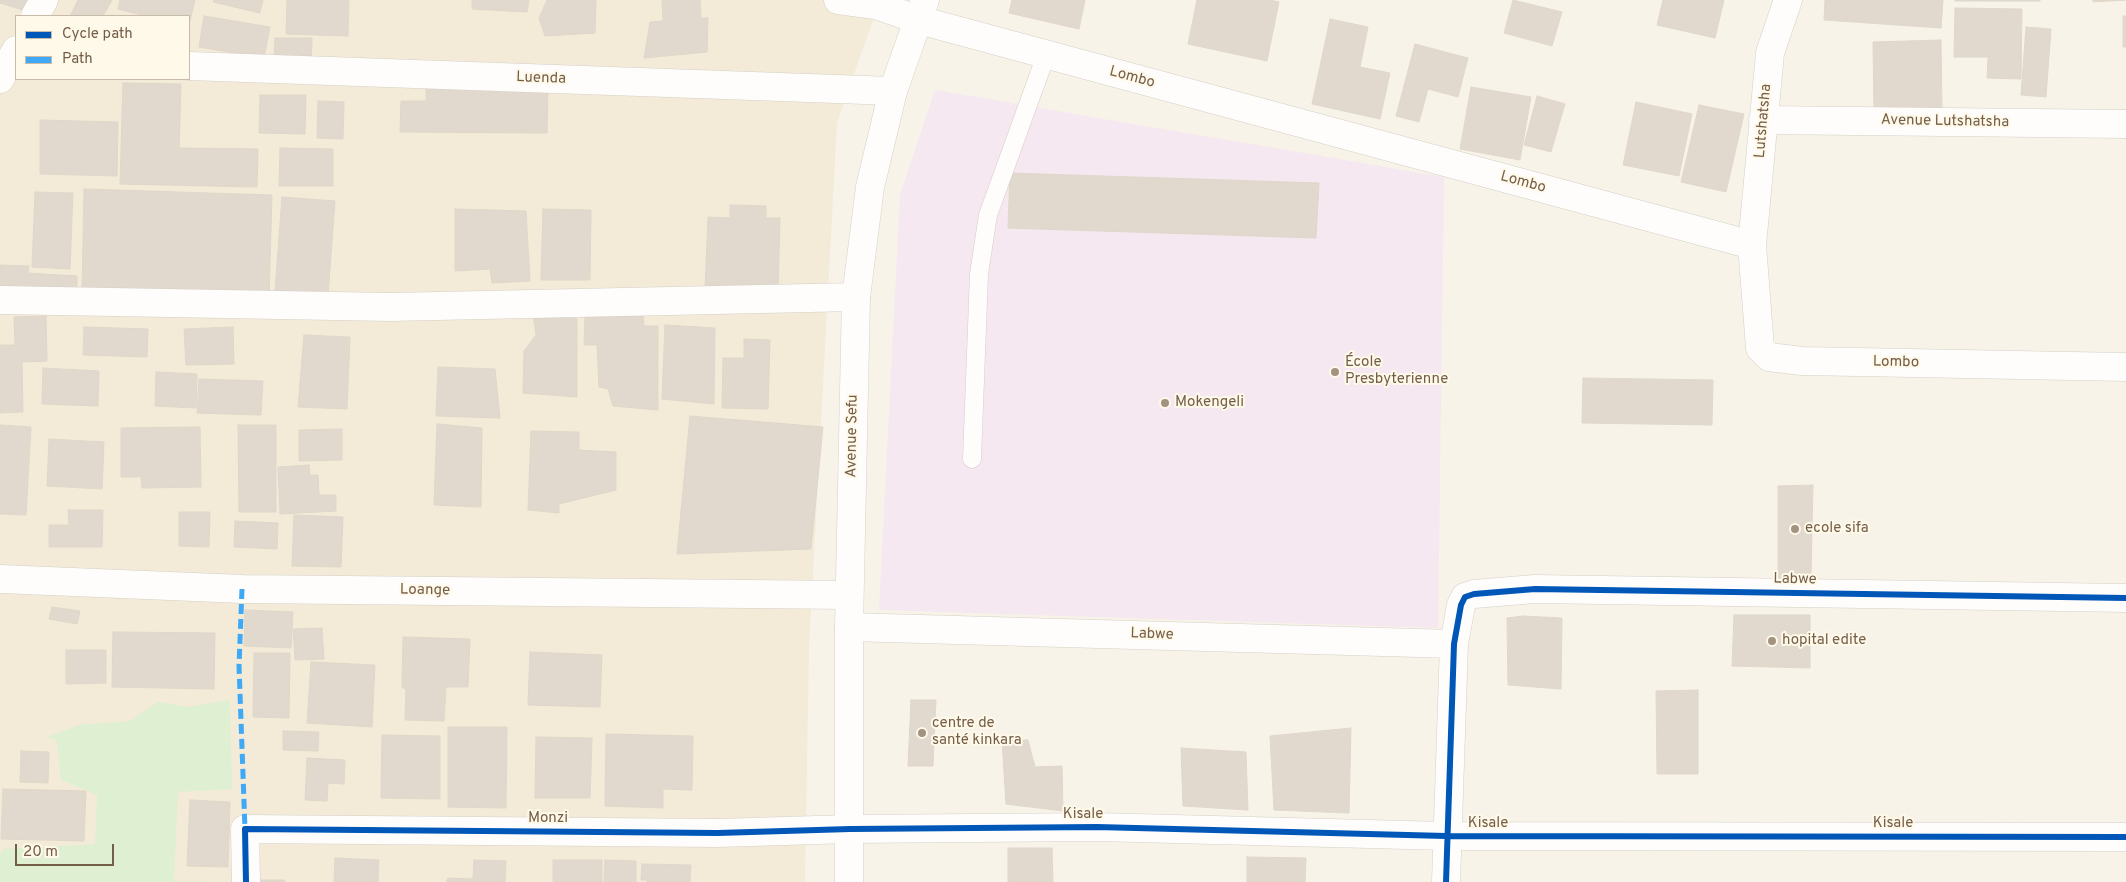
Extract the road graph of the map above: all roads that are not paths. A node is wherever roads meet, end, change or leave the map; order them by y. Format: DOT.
graph roads {
  1 [pos="44,0"];
  2 [pos="838,0"];
  3 [pos="1788,0"];
  4 [pos="922,10"];
  5 [pos="36,15"];
  6 [pos="1046,55"];
  7 [pos="190,66"];
  8 [pos="893,91"];
  9 [pos="1763,120"];
  10 [pos="2126,124"];
  11 [pos="1752,245"];
  12 [pos="856,297"];
  13 [pos="0,300"];
  14 [pos="2126,367"];
  15 [pos="972,458"];
  16 [pos="0,579"];
  17 [pos="849,595"];
  18 [pos="2126,598"];
  19 [pos="849,627"];
  20 [pos="1454,644"];
  21 [pos="850,829"];
  22 [pos="1446,836"];
  23 [pos="2126,837"];
  24 [pos="246,882"];
  25 [pos="848,882"];
  26 [pos="1446,882"];
  1 -- 5 [label="street"];
  2 -- 4 [label="street, Lombo"];
  3 -- 9 [label="street, Lutshatsha"];
  4 -- 6 [label="street, Lombo"];
  4 -- 8 [label="street, Avenue Sefu"];
  6 -- 11 [label="street, Lombo"];
  6 -- 15 [label="lane"];
  7 -- 8 [label="street, Luenda"];
  8 -- 12 [label="street, Avenue Sefu"];
  9 -- 10 [label="street, Avenue Lutshatsha"];
  9 -- 11 [label="street, Lutshatsha"];
  11 -- 14 [label="street, Lombo"];
  12 -- 13 [label="street"];
  12 -- 17 [label="street, Avenue Sefu"];
  16 -- 17 [label="street, Loange"];
  17 -- 19 [label="street, Avenue Sefu"];
  18 -- 20 [label="street, Labwe"];
  19 -- 20 [label="street, Labwe"];
  19 -- 21 [label="street, Avenue Sefu"];
  20 -- 22 [label="street"];
  21 -- 22 [label="street, Kisale"];
  21 -- 24 [label="street, Monzi"];
  21 -- 25 [label="street, Avenue Sefu"];
  22 -- 23 [label="street, Kisale"];
  22 -- 26 [label="street"];
}
